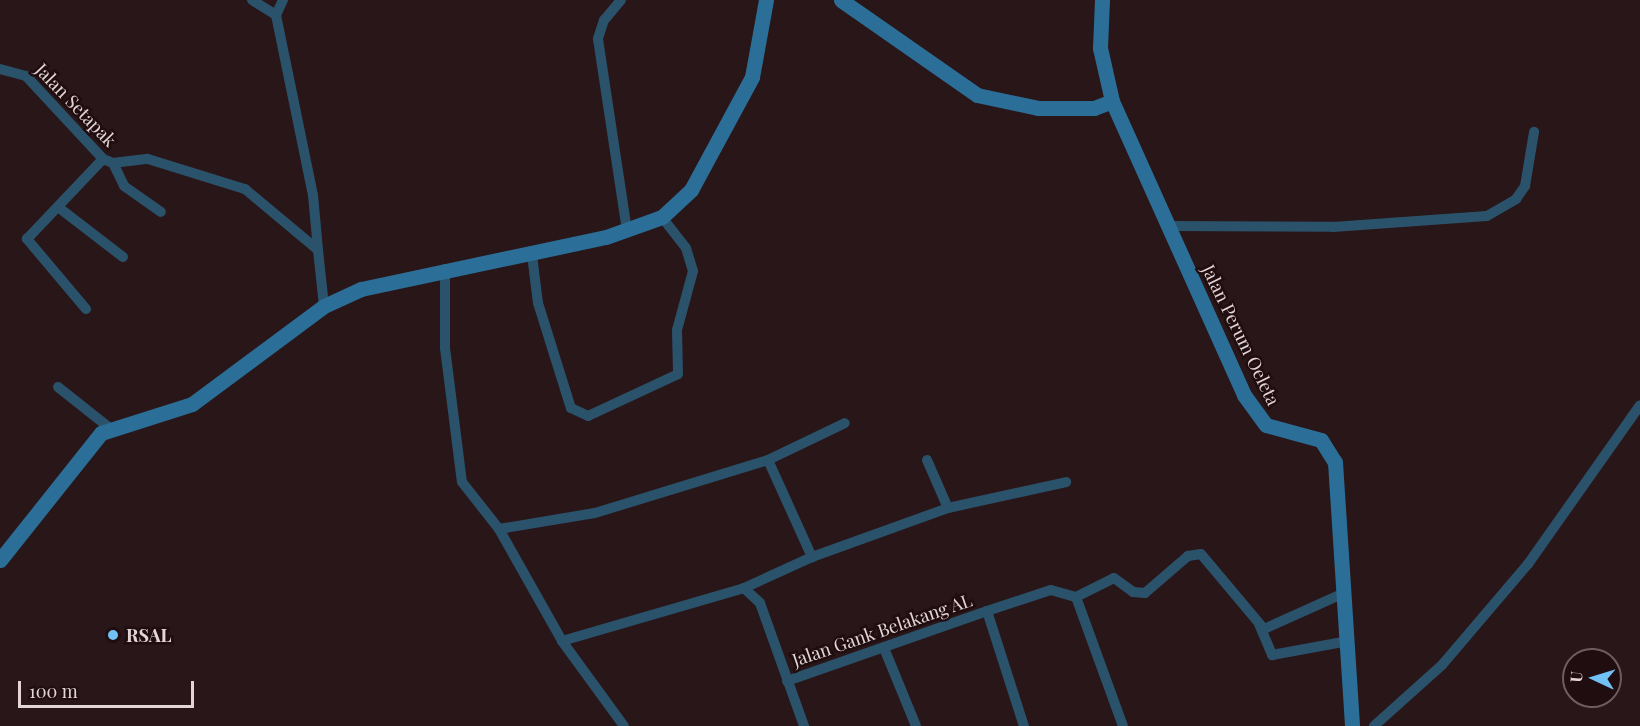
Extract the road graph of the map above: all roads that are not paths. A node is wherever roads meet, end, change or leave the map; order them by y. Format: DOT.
graph roads {
  1 [pos="252,0"];
  2 [pos="283,0"];
  3 [pos="621,0"];
  4 [pos="766,0"];
  5 [pos="841,0"];
  6 [pos="1102,0"];
  7 [pos="276,15"];
  8 [pos="0,69"];
  9 [pos="1112,100"];
  10 [pos="1534,132"];
  11 [pos="108,161"];
  12 [pos="58,207"];
  13 [pos="161,212"];
  14 [pos="662,218"];
  15 [pos="1168,226"];
  16 [pos="627,230"];
  17 [pos="318,250"];
  18 [pos="532,255"];
  19 [pos="123,257"];
  20 [pos="445,269"];
  21 [pos="324,306"];
  22 [pos="86,309"];
  23 [pos="58,387"];
  24 [pos="1640,405"];
  25 [pos="845,423"];
  26 [pos="111,429"];
  27 [pos="768,460"];
  28 [pos="927,460"];
  29 [pos="1066,482"];
  30 [pos="948,508"];
  31 [pos="499,529"];
  32 [pos="812,556"];
  33 [pos="0,560"];
  34 [pos="744,588"];
  35 [pos="1342,594"];
  36 [pos="1076,597"];
  37 [pos="987,611"];
  38 [pos="1260,623"];
  39 [pos="562,641"];
  40 [pos="1343,642"];
  41 [pos="884,648"];
  42 [pos="787,681"];
  43 [pos="624,726"];
  44 [pos="804,726"];
  45 [pos="916,726"];
  46 [pos="1024,726"];
  47 [pos="1123,726"];
  48 [pos="1352,726"];
  49 [pos="1374,726"];
  1 -- 7 [label="street"];
  2 -- 7 [label="street"];
  3 -- 16 [label="street"];
  4 -- 14 [label="street"];
  5 -- 9 [label="street"];
  6 -- 9 [label="street, Jalan Perum Oeleta"];
  7 -- 17 [label="street"];
  8 -- 11 [label="street, Jalan Setapak"];
  9 -- 15 [label="street, Jalan Perum Oeleta"];
  10 -- 15 [label="street"];
  11 -- 12 [label="street"];
  11 -- 13 [label="street"];
  11 -- 17 [label="street, Jalan Setapak"];
  12 -- 19 [label="street"];
  12 -- 22 [label="street"];
  14 -- 16 [label="street"];
  14 -- 18 [label="street"];
  15 -- 35 [label="street, Jalan Perum Oeleta"];
  16 -- 18 [label="street"];
  17 -- 21 [label="street"];
  18 -- 20 [label="street"];
  20 -- 21 [label="street"];
  20 -- 31 [label="street"];
  21 -- 26 [label="street"];
  23 -- 26 [label="street"];
  24 -- 49 [label="street"];
  25 -- 27 [label="street"];
  26 -- 33 [label="street"];
  27 -- 31 [label="street"];
  27 -- 32 [label="street"];
  28 -- 30 [label="street"];
  29 -- 30 [label="street"];
  30 -- 32 [label="street"];
  31 -- 39 [label="street"];
  32 -- 34 [label="street"];
  34 -- 39 [label="street"];
  34 -- 42 [label="street, Jalan Gank Belakang AL"];
  35 -- 38 [label="street"];
  35 -- 40 [label="street, Jalan Perum Oeleta"];
  36 -- 37 [label="street, Jalan Gank Belakang AL"];
  36 -- 38 [label="street"];
  36 -- 47 [label="street"];
  37 -- 41 [label="street, Jalan Gank Belakang AL"];
  37 -- 46 [label="street, Jalan Gank Belakang AL"];
  38 -- 40 [label="street"];
  39 -- 43 [label="street"];
  40 -- 48 [label="street, Jalan Perum Oeleta"];
  41 -- 42 [label="street, Jalan Gank Belakang AL"];
  41 -- 45 [label="street"];
  42 -- 44 [label="street, Jalan Gank Belakang AL"];
}
